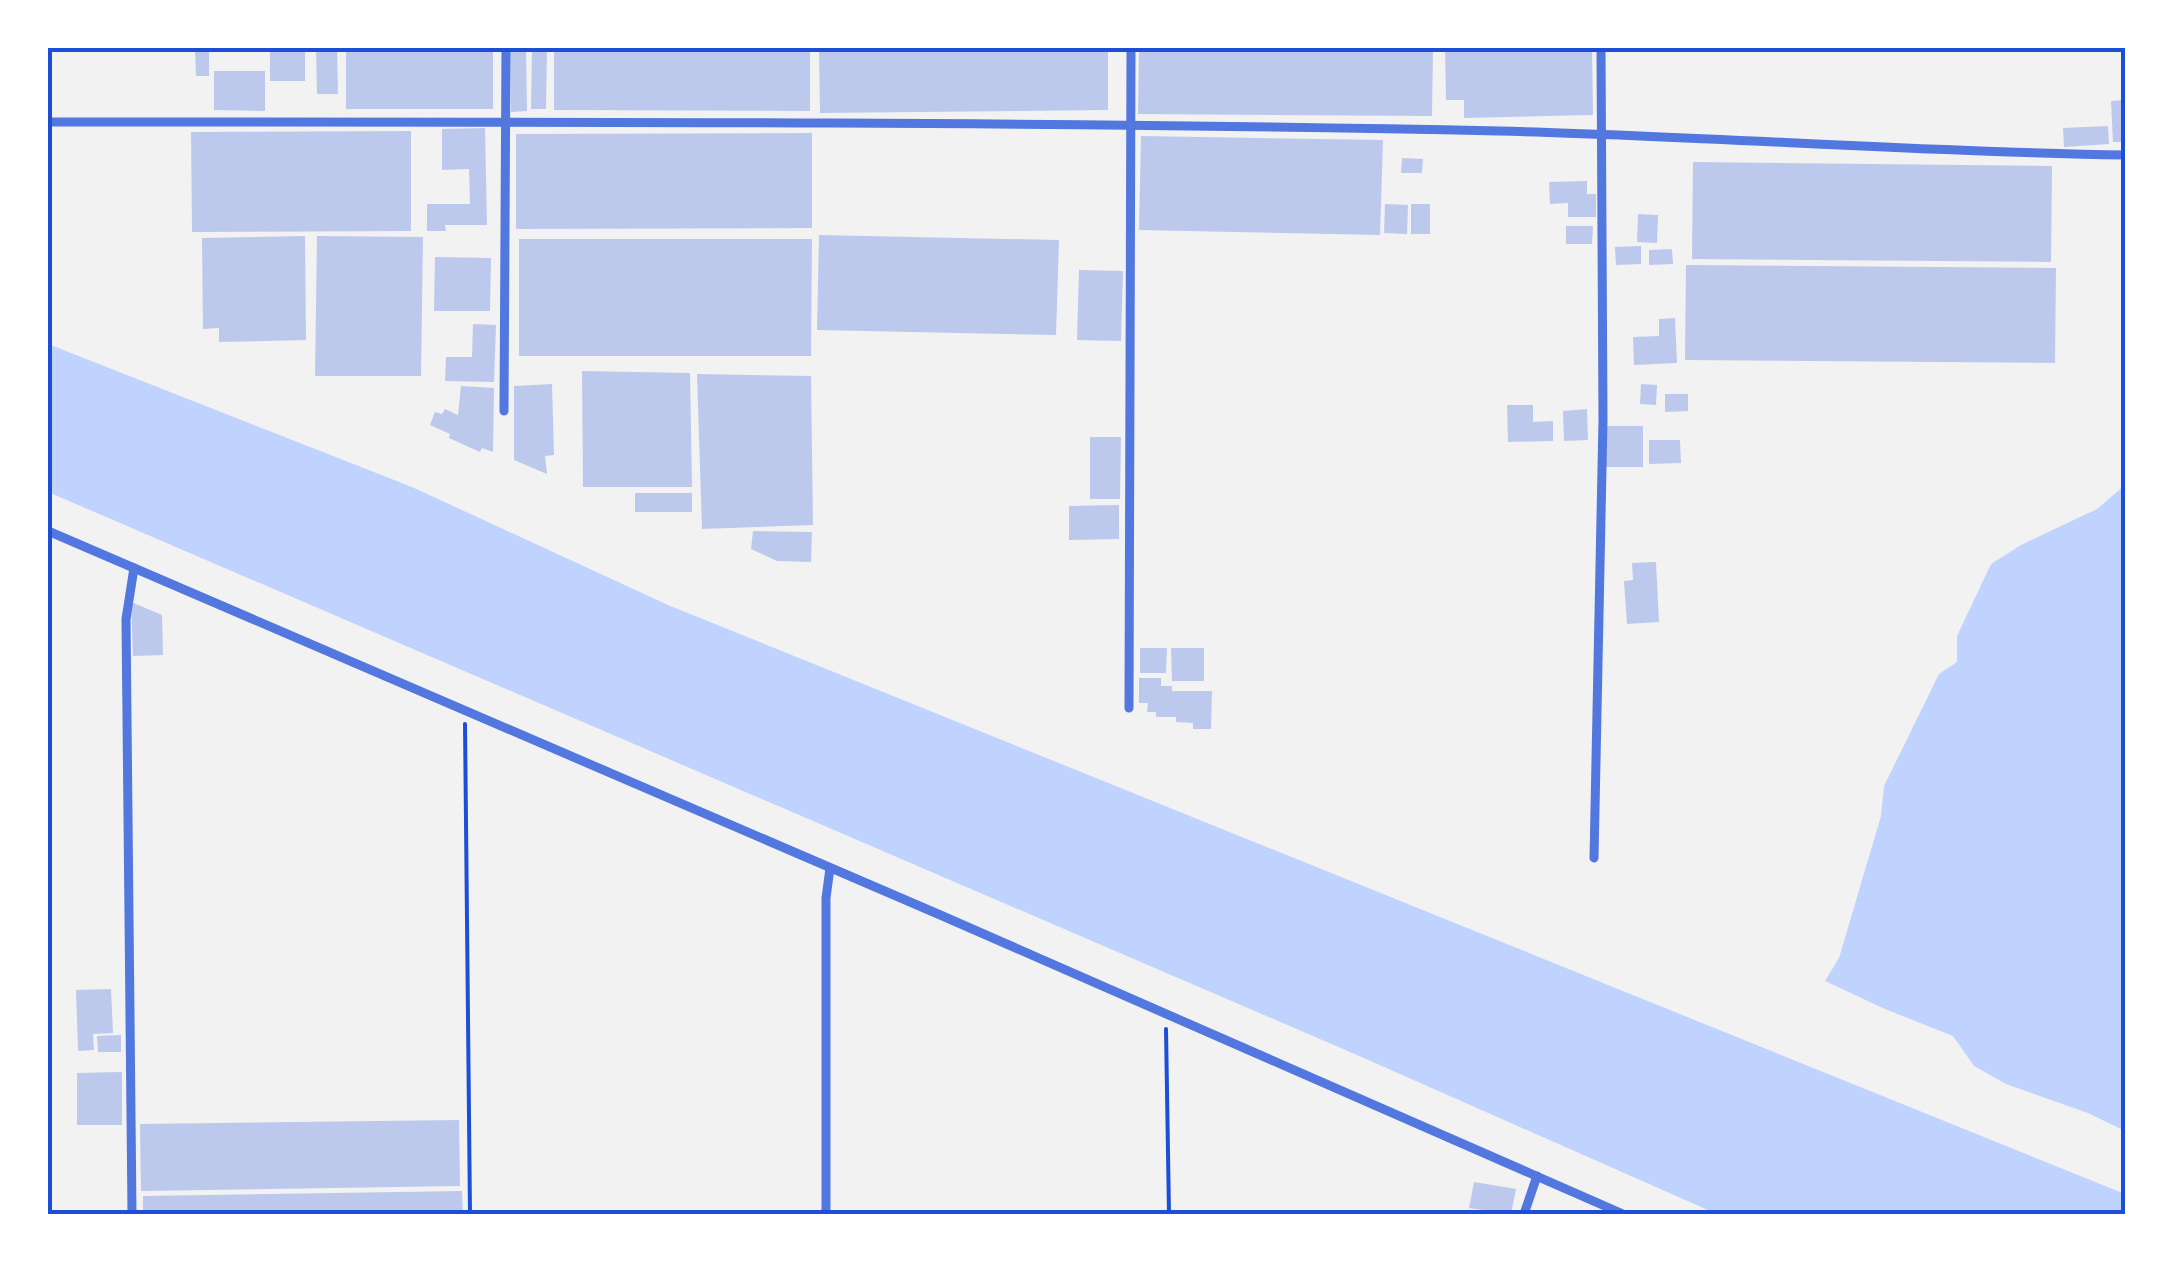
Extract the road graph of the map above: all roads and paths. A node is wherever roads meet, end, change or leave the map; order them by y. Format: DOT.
graph roads {
  1 [pos="506,48"];
  2 [pos="1131,48"];
  3 [pos="1601,48"];
  4 [pos="505,121"];
  5 [pos="48,122"];
  6 [pos="1132,124"];
  7 [pos="1601,133"];
  8 [pos="2126,155"];
  9 [pos="504,411"];
  10 [pos="48,531"];
  11 [pos="134,568"];
  12 [pos="1129,708"];
  13 [pos="465,711"];
  14 [pos="1594,858"];
  15 [pos="830,868"];
  16 [pos="1166,1017"];
  17 [pos="1537,1176"];
  18 [pos="132,1214"];
  19 [pos="470,1214"];
  20 [pos="826,1214"];
  21 [pos="1169,1214"];
  22 [pos="1524,1214"];
  23 [pos="1623,1214"];
  1 -- 4 [label="street"];
  2 -- 6 [label="street"];
  3 -- 7 [label="street"];
  4 -- 5 [label="street"];
  4 -- 6 [label="street"];
  4 -- 9 [label="street"];
  6 -- 7 [label="street"];
  6 -- 12 [label="street"];
  7 -- 8 [label="street"];
  7 -- 14 [label="street"];
  10 -- 11 [label="street"];
  11 -- 13 [label="street"];
  11 -- 18 [label="street"];
  13 -- 15 [label="street"];
  13 -- 19 [label="path"];
  15 -- 16 [label="street"];
  15 -- 20 [label="street"];
  16 -- 17 [label="street"];
  16 -- 21 [label="path"];
  17 -- 22 [label="street"];
  17 -- 23 [label="street"];
}
